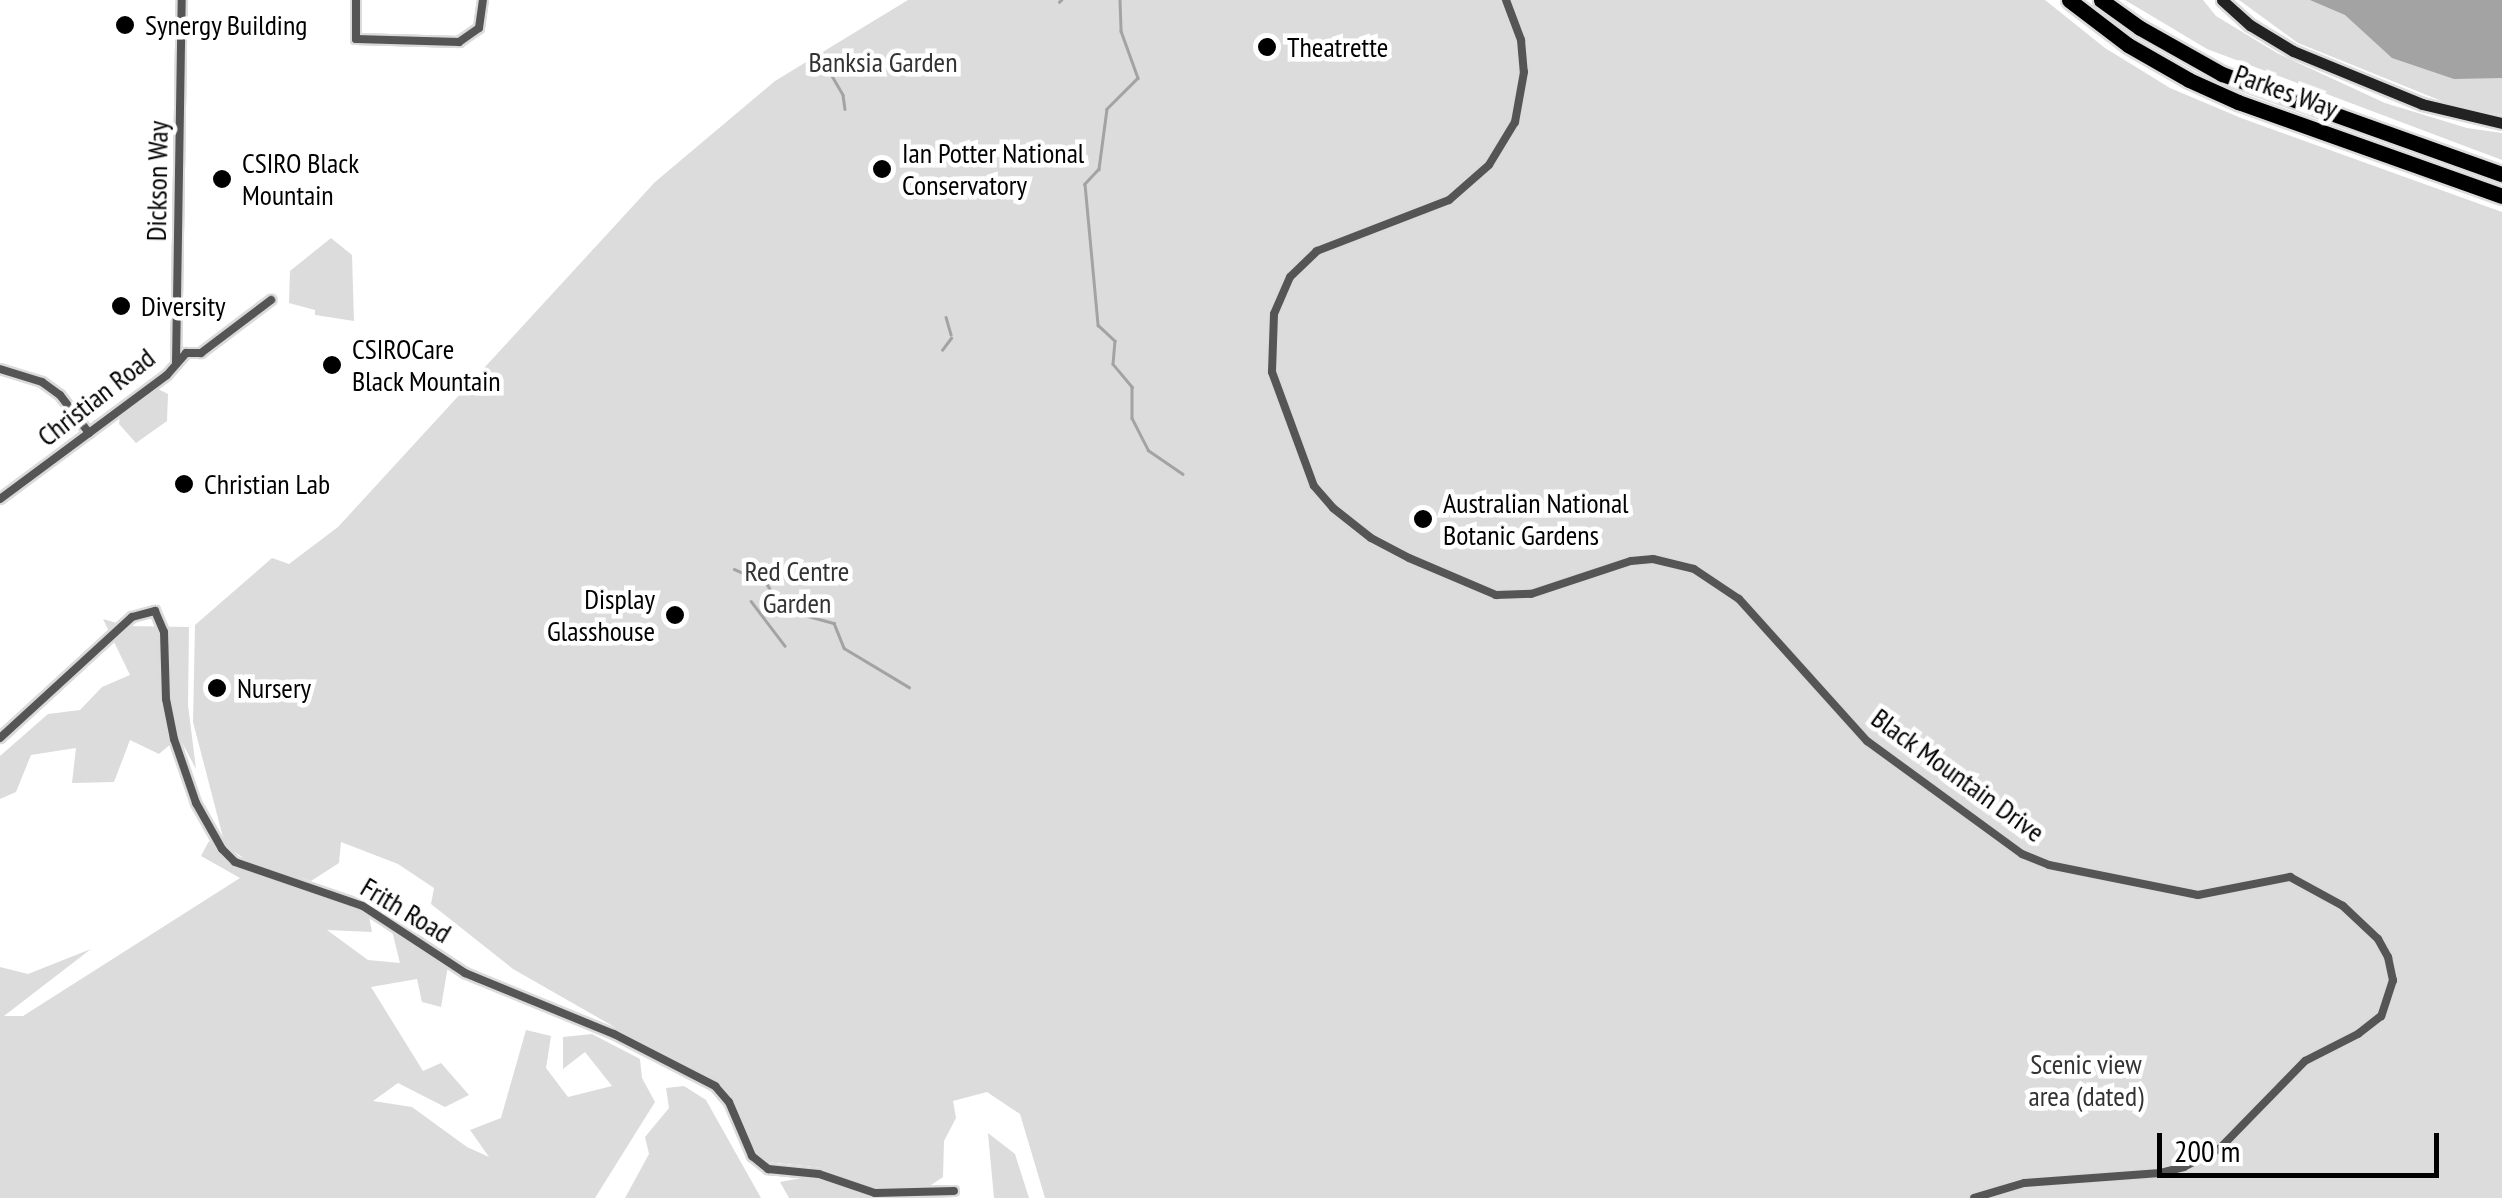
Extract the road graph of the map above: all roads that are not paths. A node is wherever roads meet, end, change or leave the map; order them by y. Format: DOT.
graph roads {
  1 [pos="182,0"];
  2 [pos="356,0"];
  3 [pos="484,0"];
  4 [pos="1506,0"];
  5 [pos="2069,0"];
  6 [pos="2101,0"];
  7 [pos="2222,0"];
  8 [pos="2502,124"];
  9 [pos="2502,174"];
  10 [pos="2502,196"];
  11 [pos="270,300"];
  12 [pos="176,362"];
  13 [pos="0,369"];
  14 [pos="89,432"];
  15 [pos="0,500"];
  16 [pos="1,736"];
  17 [pos="954,1192"];
  18 [pos="1974,1198"];
  1 -- 12 [label="street, Dickson Way"];
  2 -- 3 [label="street"];
  4 -- 18 [label="street, Black Mountain Drive"];
  5 -- 10 [label="highway, Parkes Way"];
  6 -- 9 [label="highway, Parkes Way"];
  7 -- 8 [label="street"];
  11 -- 12 [label="street, Christian Road"];
  12 -- 14 [label="street, Christian Road"];
  13 -- 14 [label="street"];
  14 -- 15 [label="street, Christian Road"];
  16 -- 17 [label="street, Frith Road"];
}
